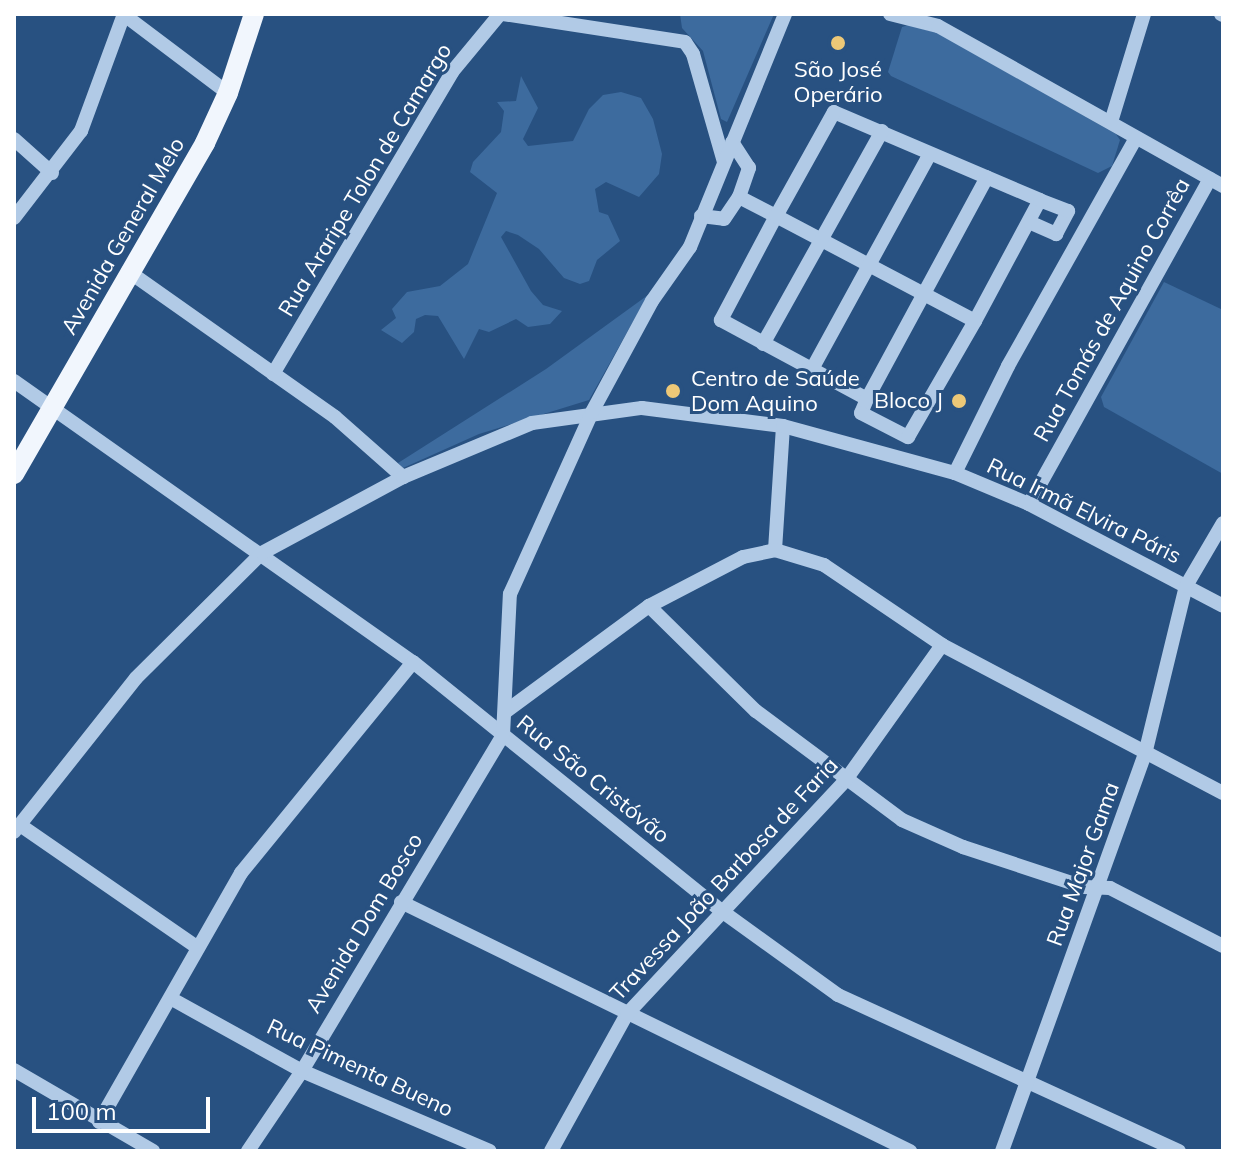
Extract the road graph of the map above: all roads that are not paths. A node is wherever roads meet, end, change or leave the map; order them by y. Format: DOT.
graph roads {
  1 [pos="124,14"];
  2 [pos="254,14"];
  3 [pos="501,14"];
  4 [pos="785,14"];
  5 [pos="890,14"];
  6 [pos="1144,14"];
  7 [pos="228,93"];
  8 [pos="1111,122"];
  9 [pos="882,131"];
  10 [pos="1136,138"];
  11 [pos="14,139"];
  12 [pos="732,142"];
  13 [pos="930,154"];
  14 [pos="724,162"];
  15 [pos="52,173"];
  16 [pos="987,177"];
  17 [pos="1217,182"];
  18 [pos="739,197"];
  19 [pos="1040,200"];
  20 [pos="701,216"];
  21 [pos="776,216"];
  22 [pos="14,218"];
  23 [pos="1029,222"];
  24 [pos="821,242"];
  25 [pos="868,265"];
  26 [pos="128,271"];
  27 [pos="924,295"];
  28 [pos="975,321"];
  29 [pos="763,344"];
  30 [pos="811,371"];
  31 [pos="273,374"];
  32 [pos="14,381"];
  33 [pos="867,399"];
  34 [pos="53,407"];
  35 [pos="592,412"];
  36 [pos="783,426"];
  37 [pos="955,473"];
  38 [pos="14,474"];
  39 [pos="403,477"];
  40 [pos="1029,504"];
  41 [pos="1223,523"];
  42 [pos="775,550"];
  43 [pos="262,553"];
  44 [pos="1186,586"];
  45 [pos="649,606"];
  46 [pos="1223,606"];
  47 [pos="942,645"];
  48 [pos="413,662"];
  49 [pos="505,712"];
  50 [pos="503,735"];
  51 [pos="1145,754"];
  52 [pos="845,781"];
  53 [pos="1223,793"];
  54 [pos="17,828"];
  55 [pos="1098,887"];
  56 [pos="401,902"];
  57 [pos="723,912"];
  58 [pos="1223,946"];
  59 [pos="198,948"];
  60 [pos="172,999"];
  61 [pos="627,1014"];
  62 [pos="14,1070"];
  63 [pos="302,1071"];
  64 [pos="1026,1084"];
  65 [pos="99,1122"];
  66 [pos="153,1151"];
  67 [pos="248,1151"];
  68 [pos="490,1151"];
  69 [pos="551,1151"];
  70 [pos="910,1151"];
  71 [pos="1002,1151"];
  72 [pos="1179,1151"];
  1 -- 7 [label="street"];
  1 -- 15 [label="street"];
  2 -- 7 [label="main road, Avenida General Melo"];
  3 -- 14 [label="street"];
  3 -- 31 [label="street, Rua Araripe Tolon de Camargo"];
  4 -- 12 [label="street, Avenida Dom Bosco"];
  5 -- 8 [label="street"];
  6 -- 8 [label="street"];
  7 -- 26 [label="main road, Avenida General Melo"];
  8 -- 10 [label="street"];
  9 -- 13 [label="street"];
  9 -- 21 [label="street"];
  9 -- 24 [label="street"];
  10 -- 17 [label="street"];
  10 -- 37 [label="street"];
  11 -- 15 [label="street"];
  12 -- 14 [label="street, Avenida Dom Bosco"];
  12 -- 18 [label="street"];
  13 -- 16 [label="street"];
  13 -- 25 [label="street"];
  14 -- 20 [label="street, Avenida Dom Bosco"];
  15 -- 22 [label="street"];
  16 -- 19 [label="street"];
  16 -- 27 [label="street"];
  17 -- 40 [label="street, Rua Tomás de Aquino Corrêa"];
  18 -- 20 [label="street"];
  18 -- 21 [label="street"];
  19 -- 23 [label="street"];
  19 -- 23 [label="street"];
  20 -- 35 [label="street, Avenida Dom Bosco"];
  21 -- 24 [label="street"];
  21 -- 29 [label="street"];
  23 -- 28 [label="street"];
  24 -- 25 [label="street"];
  24 -- 29 [label="street"];
  25 -- 27 [label="street"];
  25 -- 30 [label="street"];
  26 -- 31 [label="street"];
  26 -- 34 [label="main road, Avenida General Melo"];
  27 -- 28 [label="street"];
  27 -- 33 [label="street"];
  28 -- 33 [label="street"];
  29 -- 30 [label="street"];
  30 -- 33 [label="street"];
  31 -- 39 [label="street"];
  32 -- 34 [label="street, Rua São Cristóvão"];
  34 -- 38 [label="main road, Avenida General Melo"];
  34 -- 43 [label="street, Rua São Cristóvão"];
  35 -- 36 [label="street, Rua Irmã Elvira Páris"];
  35 -- 39 [label="street, Rua Irmã Elvira Páris"];
  35 -- 49 [label="street, Avenida Dom Bosco"];
  36 -- 37 [label="street, Rua Irmã Elvira Páris"];
  36 -- 42 [label="street"];
  37 -- 40 [label="street, Rua Irmã Elvira Páris"];
  39 -- 43 [label="street, Rua Irmã Elvira Páris"];
  40 -- 44 [label="street, Rua Irmã Elvira Páris"];
  41 -- 44 [label="street, Rua Major Gama"];
  42 -- 45 [label="street"];
  42 -- 47 [label="street"];
  43 -- 48 [label="street, Rua São Cristóvão"];
  43 -- 54 [label="street, Rua Irmã Elvira Páris"];
  44 -- 46 [label="street, Rua Irmã Elvira Páris"];
  44 -- 51 [label="street, Rua Major Gama"];
  45 -- 49 [label="street"];
  45 -- 52 [label="street"];
  47 -- 51 [label="street"];
  47 -- 52 [label="street, Travessa João Barbosa de Faria"];
  48 -- 50 [label="street, Rua São Cristóvão"];
  48 -- 59 [label="street"];
  49 -- 50 [label="street, Avenida Dom Bosco"];
  50 -- 56 [label="street, Avenida Dom Bosco"];
  50 -- 57 [label="street, Rua São Cristóvão"];
  51 -- 53 [label="street"];
  51 -- 55 [label="street, Rua Major Gama"];
  52 -- 55 [label="street"];
  52 -- 57 [label="street, Travessa João Barbosa de Faria"];
  54 -- 59 [label="street"];
  55 -- 58 [label="street"];
  55 -- 64 [label="street, Rua Major Gama"];
  56 -- 61 [label="street"];
  56 -- 63 [label="street, Avenida Dom Bosco"];
  57 -- 61 [label="street, Travessa João Barbosa de Faria"];
  57 -- 64 [label="street, Rua São Cristóvão"];
  59 -- 60 [label="street"];
  60 -- 63 [label="street, Rua Pimenta Bueno"];
  60 -- 65 [label="street"];
  61 -- 69 [label="street, Travessa João Barbosa de Faria"];
  61 -- 70 [label="street"];
  62 -- 65 [label="street"];
  63 -- 67 [label="street, Avenida Dom Bosco"];
  63 -- 68 [label="street, Rua Pimenta Bueno"];
  64 -- 71 [label="street, Rua Major Gama"];
  64 -- 72 [label="street, Rua São Cristóvão"];
  65 -- 66 [label="street"];
}
